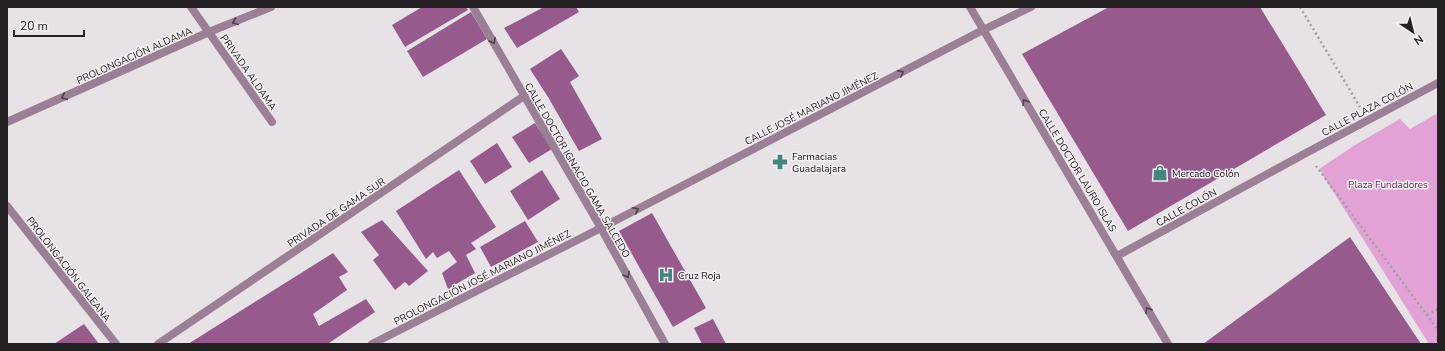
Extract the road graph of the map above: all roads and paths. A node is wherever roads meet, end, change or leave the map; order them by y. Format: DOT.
graph roads {
  1 [pos="191,7"];
  2 [pos="271,7"];
  3 [pos="473,7"];
  4 [pos="970,7"];
  5 [pos="1030,7"];
  6 [pos="1300,7"];
  7 [pos="983,30"];
  8 [pos="210,32"];
  9 [pos="1438,83"];
  10 [pos="524,96"];
  11 [pos="1368,120"];
  12 [pos="7,122"];
  13 [pos="272,122"];
  14 [pos="1306,153"];
  15 [pos="7,206"];
  16 [pos="601,228"];
  17 [pos="1117,256"];
  18 [pos="1438,309"];
  19 [pos="1427,315"];
  20 [pos="1438,330"];
  21 [pos="116,344"];
  22 [pos="158,344"];
  23 [pos="372,344"];
  24 [pos="665,344"];
  25 [pos="1168,344"];
  1 -- 8 [label="street, PRIVADA ALDAMA"];
  2 -- 8 [label="street, PROLONGACIÓN ALDAMA, one-way"];
  3 -- 10 [label="street, CALLE DOCTOR IGNACIO GAMA SALCEDO, one-way"];
  4 -- 7 [label="street, CALLE DOCTOR LAURO ISLAS"];
  5 -- 7 [label="street, CALLE JOSÉ MARIANO JIMÉNEZ"];
  6 -- 11 [label="path"];
  16 -- 7 [label="street, CALLE JOSÉ MARIANO JIMÉNEZ, one-way"];
  17 -- 7 [label="street, CALLE DOCTOR LAURO ISLAS, one-way"];
  8 -- 12 [label="street, PROLONGACIÓN ALDAMA, one-way"];
  8 -- 13 [label="street, PRIVADA ALDAMA"];
  9 -- 11 [label="street, CALLE PLAZA COLÓN"];
  10 -- 16 [label="street, CALLE DOCTOR IGNACIO GAMA SALCEDO"];
  10 -- 22 [label="street, PRIVADA DE GAMA SUR"];
  11 -- 14 [label="street, CALLE PLAZA COLÓN"];
  14 -- 17 [label="street, CALLE COLÓN"];
  14 -- 19 [label="path"];
  15 -- 21 [label="street, PROLONGACIÓN GALEANA"];
  16 -- 23 [label="street, PROLONGACIÓN JOSÉ MARIANO JIMÉNEZ"];
  16 -- 24 [label="street, CALLE DOCTOR IGNACIO GAMA SALCEDO, one-way"];
  25 -- 17 [label="street, CALLE DOCTOR LAURO ISLAS, one-way"];
  18 -- 19 [label="path"];
  19 -- 20 [label="path"];
}
